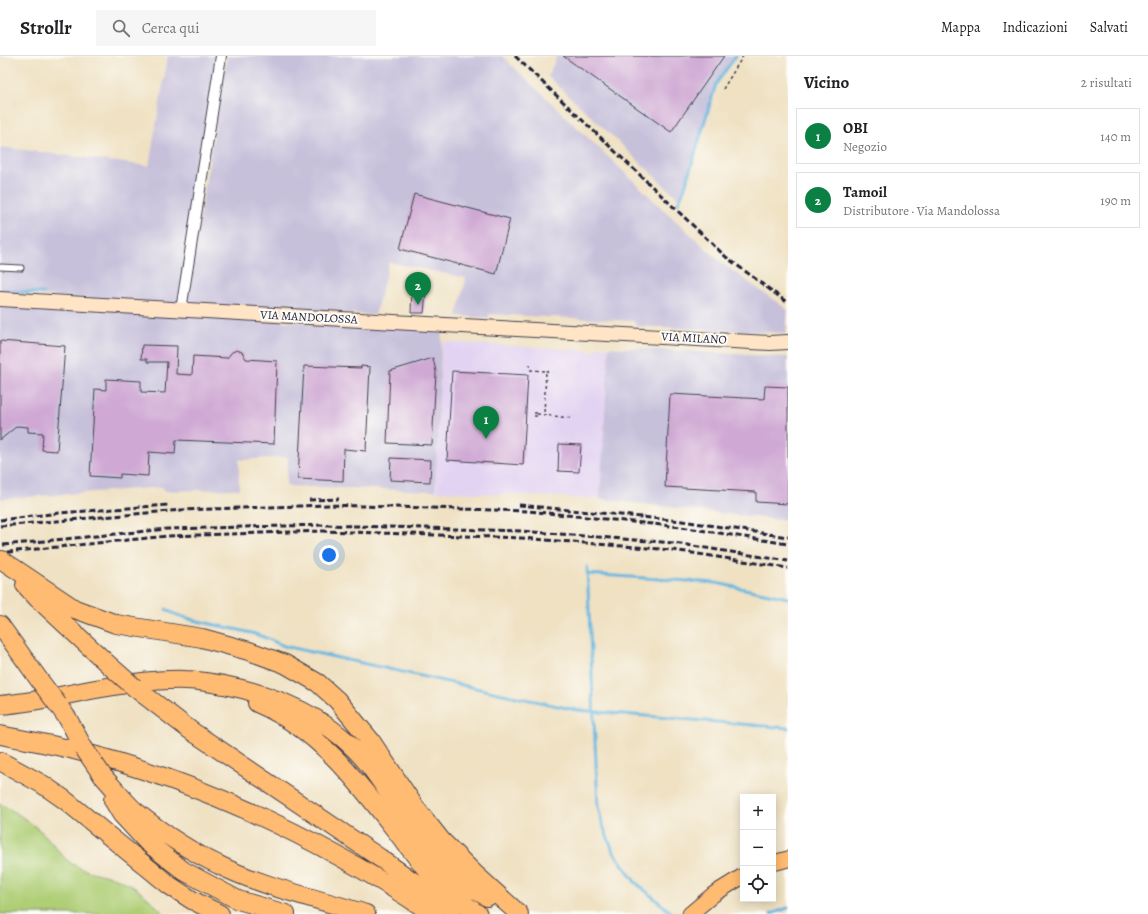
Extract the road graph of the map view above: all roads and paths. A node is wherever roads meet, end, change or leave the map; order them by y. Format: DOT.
graph roads {
  1 [pos="221,56"];
  2 [pos="743,56"];
  3 [pos="723,89"];
  4 [pos="0,267"];
  5 [pos="21,268"];
  6 [pos="0,299"];
  7 [pos="181,310"];
  8 [pos="618,334"];
  9 [pos="788,342"];
  10 [pos="770,343"];
  11 [pos="788,346"];
  12 [pos="530,364"];
  13 [pos="546,371"];
  14 [pos="552,372"];
  15 [pos="534,413"];
  16 [pos="537,414"];
  17 [pos="544,415"];
  18 [pos="534,416"];
  19 [pos="570,418"];
  20 [pos="1,559"];
  21 [pos="0,625"];
  22 [pos="154,681"];
  23 [pos="0,705"];
  24 [pos="0,736"];
  25 [pos="0,761"];
  26 [pos="102,775"];
  27 [pos="788,859"];
  28 [pos="776,862"];
  29 [pos="740,878"];
  30 [pos="220,914"];
  31 [pos="286,914"];
  32 [pos="366,914"];
  33 [pos="433,914"];
  34 [pos="459,914"];
  35 [pos="478,914"];
  36 [pos="518,914"];
  37 [pos="690,914"];
  1 -- 7 [label="street"];
  2 -- 3 [label="path"];
  4 -- 5 [label="lane"];
  6 -- 7 [label="main road, VIA MANDOLOSSA"];
  7 -- 8 [label="main road, VIA MANDOLOSSA"];
  8 -- 10 [label="main road, VIA MILANO"];
  9 -- 10 [label="main road, VIA MILANO"];
  10 -- 11 [label="main road, VIA MILANO"];
  12 -- 13 [label="path"];
  13 -- 14 [label="path"];
  13 -- 17 [label="path"];
  15 -- 16 [label="path"];
  16 -- 17 [label="path"];
  16 -- 18 [label="path"];
  17 -- 19 [label="path"];
  20 -- 34 [label="highway, bridge"];
  20 -- 36 [label="highway"];
  21 -- 26 [label="highway, bridge"];
  22 -- 23 [label="highway"];
  22 -- 35 [label="highway"];
  22 -- 36 [label="highway"];
  24 -- 33 [label="highway"];
  25 -- 30 [label="highway"];
  26 -- 31 [label="highway"];
  26 -- 32 [label="highway"];
  27 -- 28 [label="main road"];
  29 -- 37 [label="main road"];
}
